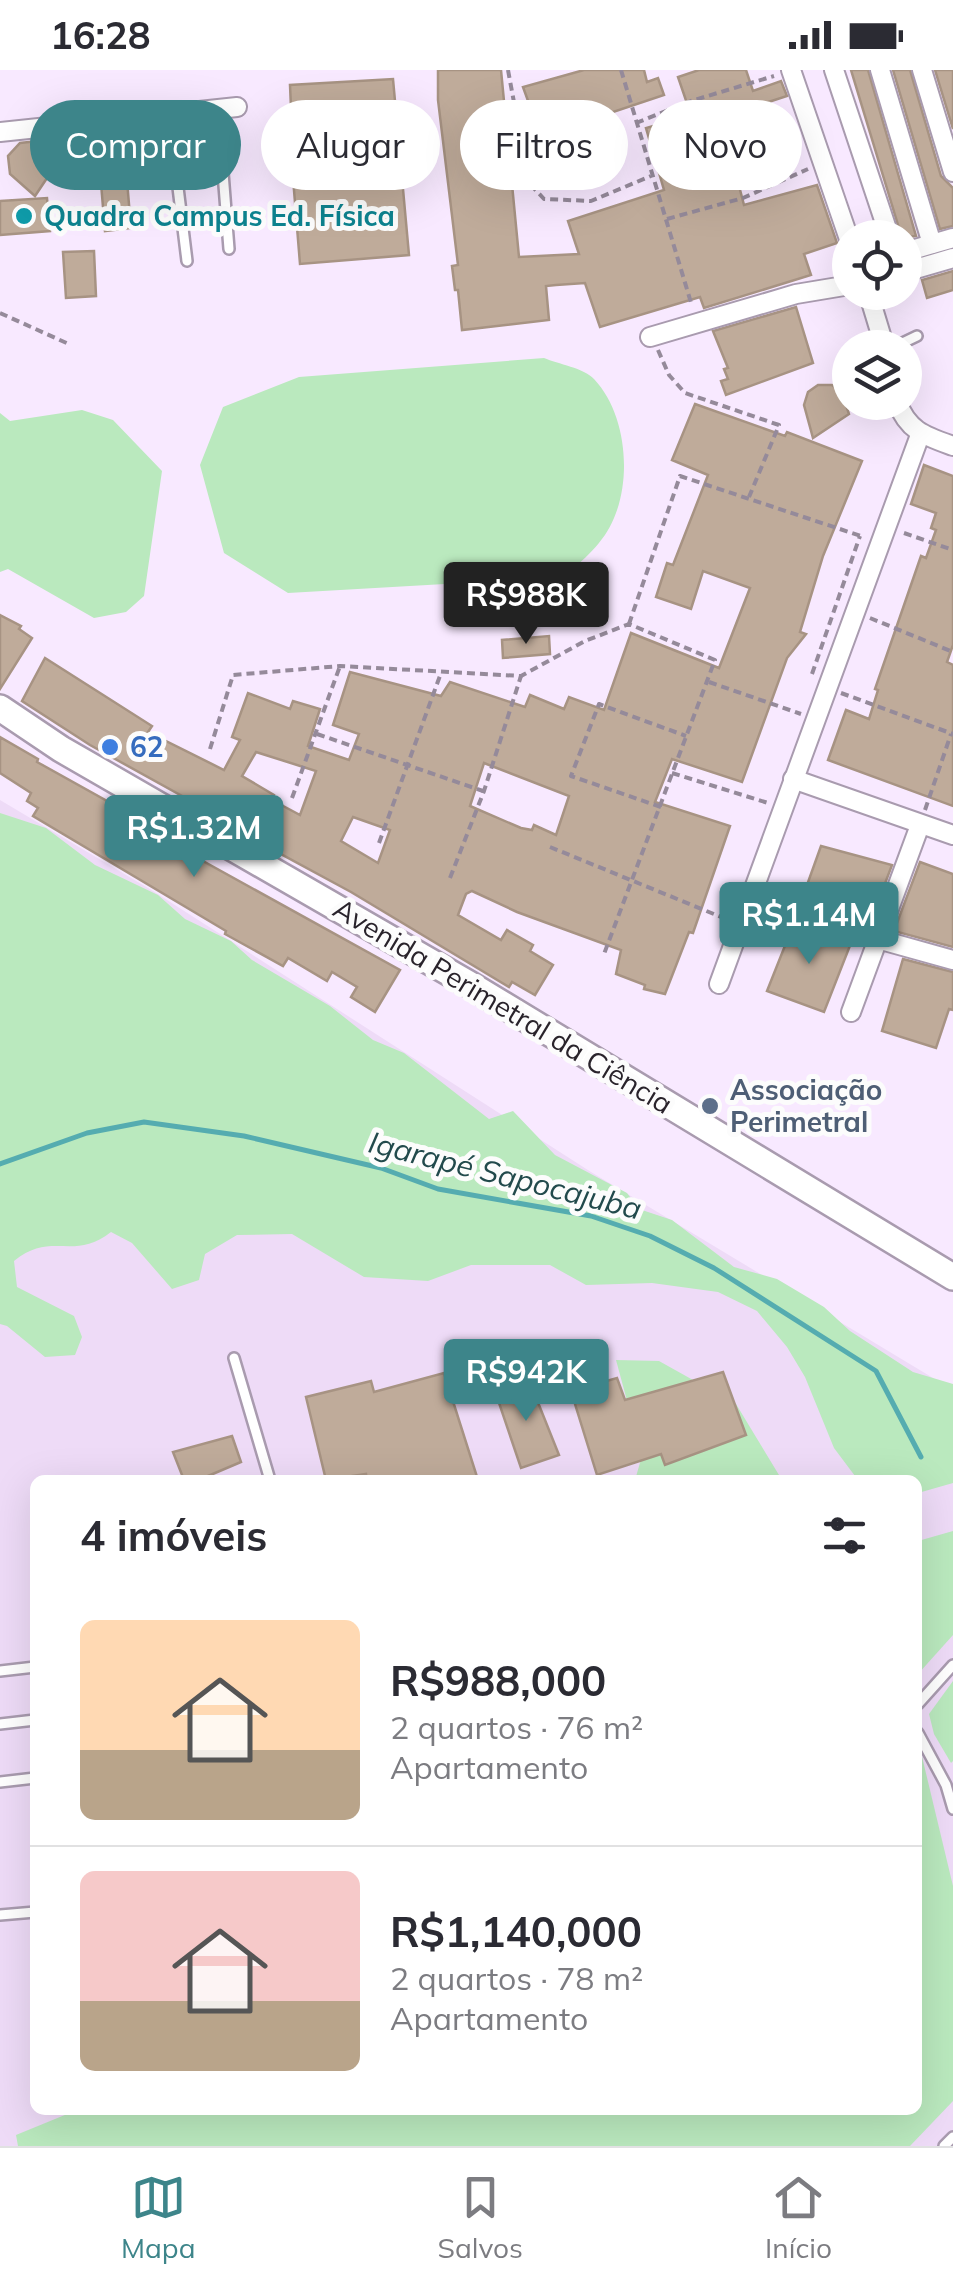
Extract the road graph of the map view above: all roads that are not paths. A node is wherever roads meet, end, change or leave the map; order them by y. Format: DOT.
graph roads {
  1 [pos="792,70"];
  2 [pos="834,70"];
  3 [pos="880,70"];
  4 [pos="922,70"];
  5 [pos="30,129"];
  6 [pos="0,132"];
  7 [pos="953,172"];
  8 [pos="178,190"];
  9 [pos="224,190"];
  10 [pos="844,220"];
  11 [pos="884,220"];
  12 [pos="953,238"];
  13 [pos="932,244"];
  14 [pos="922,247"];
  15 [pos="229,249"];
  16 [pos="953,258"];
  17 [pos="186,261"];
  18 [pos="922,267"];
  19 [pos="832,287"];
  20 [pos="653,337"];
  21 [pos="904,420"];
  22 [pos="920,435"];
  23 [pos="953,446"];
  24 [pos="0,708"];
  25 [pos="793,779"];
  26 [pos="920,824"];
  27 [pos="953,835"];
  28 [pos="751,894"];
  29 [pos="880,940"];
  30 [pos="953,960"];
  31 [pos="720,984"];
  32 [pos="851,1012"];
  33 [pos="953,1276"];
  34 [pos="234,1358"];
  35 [pos="269,1475"];
  36 [pos="953,1666"];
  37 [pos="30,1668"];
  38 [pos="0,1671"];
  39 [pos="922,1700"];
  40 [pos="30,1721"];
  41 [pos="0,1724"];
  42 [pos="922,1739"];
  43 [pos="30,1779"];
  44 [pos="0,1782"];
  45 [pos="949,1782"];
  46 [pos="953,1808"];
  47 [pos="30,1912"];
  48 [pos="0,1915"];
  49 [pos="953,2137"];
  50 [pos="944,2146"];
  1 -- 10 [label="street"];
  2 -- 11 [label="street"];
  3 -- 13 [label="street"];
  4 -- 7 [label="street"];
  5 -- 6 [label="street"];
  8 -- 17 [label="lane"];
  9 -- 15 [label="lane"];
  12 -- 13 [label="street"];
  13 -- 14 [label="street"];
  16 -- 18 [label="street"];
  19 -- 20 [label="street"];
  21 -- 22 [label="street"];
  22 -- 23 [label="street"];
  22 -- 25 [label="street"];
  24 -- 33 [label="main road, Avenida Perimetral da Ciência"];
  25 -- 26 [label="street"];
  25 -- 28 [label="street"];
  26 -- 27 [label="street"];
  26 -- 29 [label="street"];
  28 -- 29 [label="street"];
  28 -- 31 [label="street"];
  29 -- 30 [label="street"];
  29 -- 32 [label="street"];
  34 -- 35 [label="lane"];
  36 -- 39 [label="lane"];
  37 -- 38 [label="lane"];
  40 -- 41 [label="lane"];
  42 -- 45 [label="lane"];
  43 -- 44 [label="lane"];
  45 -- 46 [label="lane"];
  47 -- 48 [label="lane"];
  49 -- 50 [label="lane"];
}
